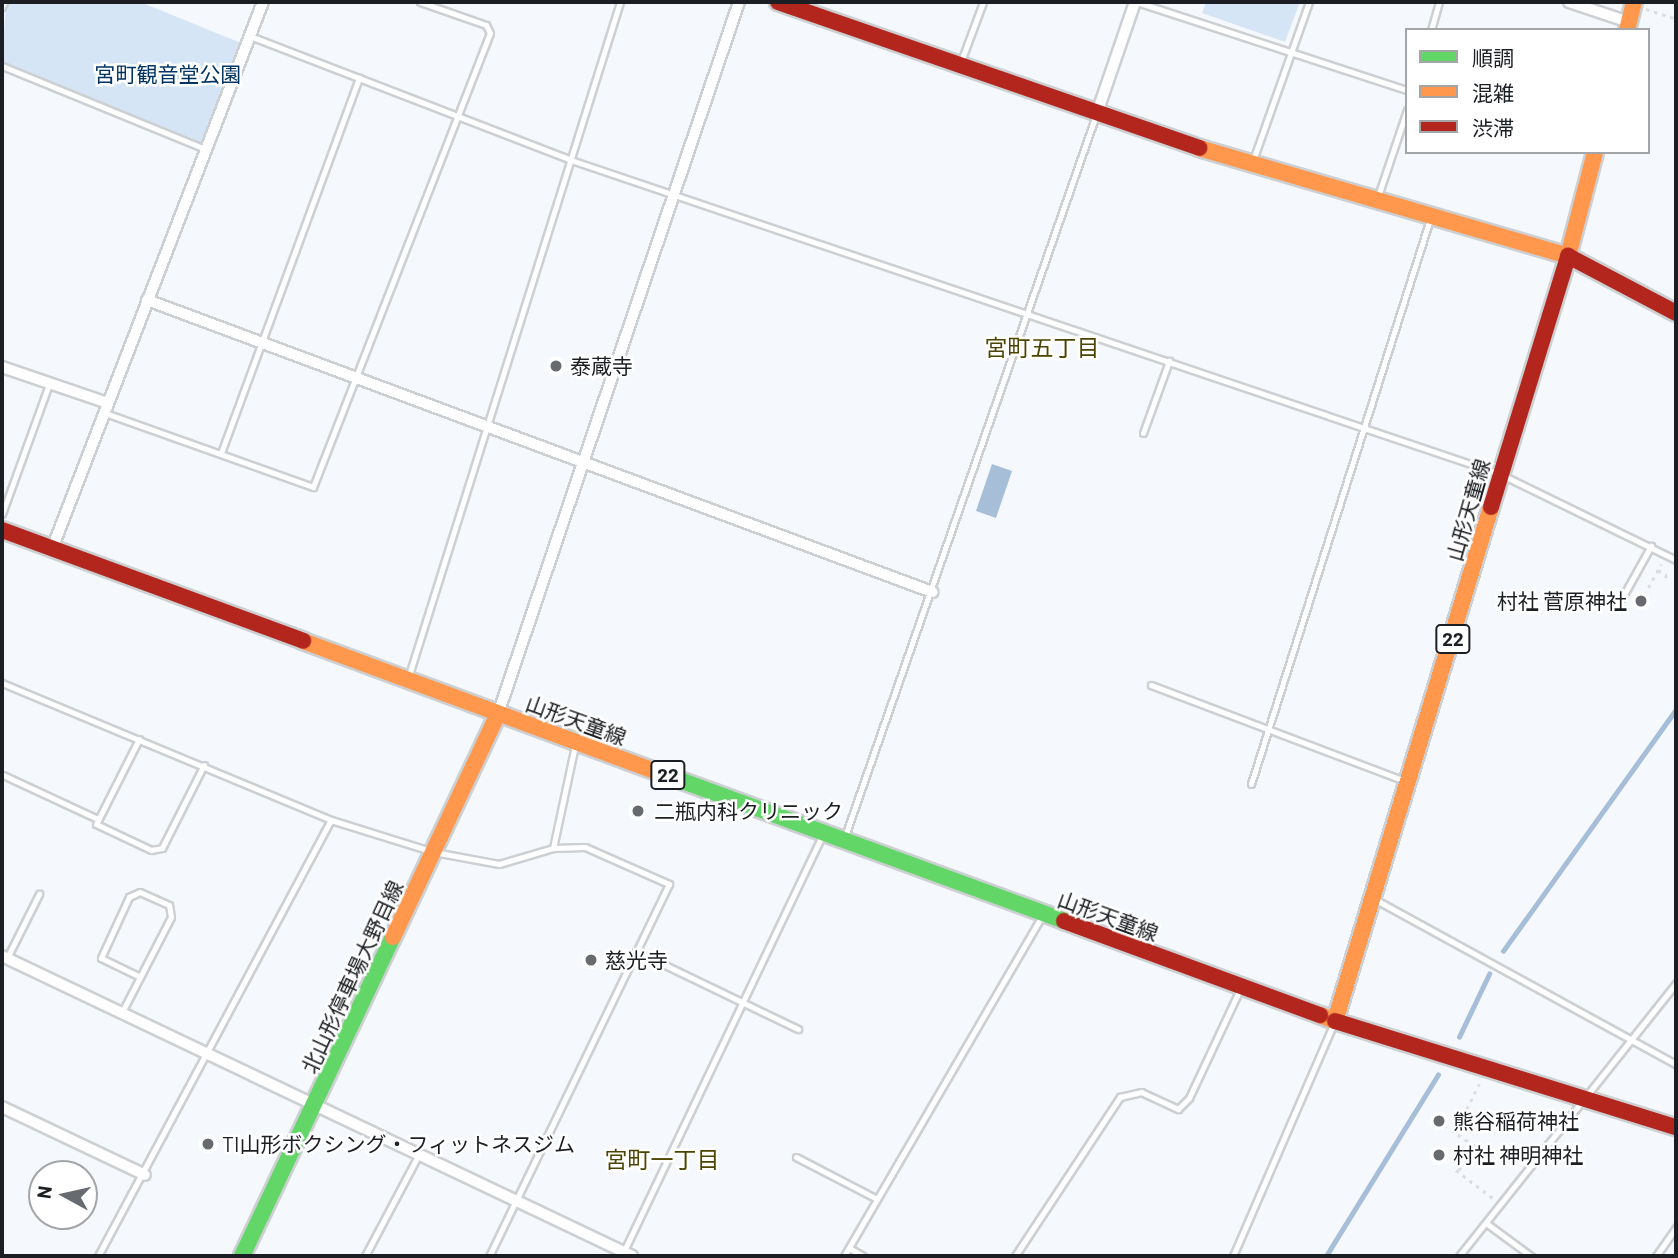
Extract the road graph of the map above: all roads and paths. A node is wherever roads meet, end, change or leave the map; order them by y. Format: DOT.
graph roads {
  1 [pos="4,2"];
  2 [pos="263,2"];
  3 [pos="420,2"];
  4 [pos="620,2"];
  5 [pos="739,2"];
  6 [pos="778,2"];
  7 [pos="983,2"];
  8 [pos="1136,2"];
  9 [pos="1309,2"];
  10 [pos="1439,2"];
  11 [pos="1569,2"];
  12 [pos="1634,3"];
  13 [pos="2,7"];
  14 [pos="1676,19"];
  15 [pos="1628,26"];
  16 [pos="1432,28"];
  17 [pos="250,36"];
  18 [pos="1290,52"];
  19 [pos="960,64"];
  20 [pos="2,66"];
  21 [pos="359,78"];
  22 [pos="1405,89"];
  23 [pos="1097,113"];
  24 [pos="1405,116"];
  25 [pos="460,117"];
  26 [pos="205,149"];
  27 [pos="1594,154"];
  28 [pos="568,159"];
  29 [pos="1251,166"];
  30 [pos="672,194"];
  31 [pos="1376,202"];
  32 [pos="1430,216"];
  33 [pos="1568,256"];
  34 [pos="147,300"];
  35 [pos="1676,313"];
  36 [pos="1028,314"];
  37 [pos="258,344"];
  38 [pos="1169,361"];
  39 [pos="2,367"];
  40 [pos="358,379"];
  41 [pos="49,384"];
  42 [pos="105,408"];
  43 [pos="1362,425"];
  44 [pos="486,428"];
  45 [pos="1143,433"];
  46 [pos="221,453"];
  47 [pos="584,463"];
  48 [pos="1500,474"];
  49 [pos="2,514"];
  50 [pos="2,530"];
  51 [pos="1651,546"];
  52 [pos="52,549"];
  53 [pos="1666,554"];
  54 [pos="1676,559"];
  55 [pos="1658,570"];
  56 [pos="1663,582"];
  57 [pos="932,592"];
  58 [pos="1644,595"];
  59 [pos="1622,598"];
  60 [pos="407,681"];
  61 [pos="2,683"];
  62 [pos="1151,685"];
  63 [pos="498,715"];
  64 [pos="1270,730"];
  65 [pos="139,739"];
  66 [pos="575,742"];
  67 [pos="204,765"];
  68 [pos="3,775"];
  69 [pos="1251,783"];
  70 [pos="1411,783"];
  71 [pos="98,819"];
  72 [pos="331,820"];
  73 [pos="824,831"];
  74 [pos="844,839"];
  75 [pos="553,848"];
  76 [pos="434,852"];
  77 [pos="39,894"];
  78 [pos="1376,900"];
  79 [pos="1042,914"];
  80 [pos="636,951"];
  81 [pos="4,957"];
  82 [pos="140,977"];
  83 [pos="1676,983"];
  84 [pos="1241,987"];
  85 [pos="744,1002"];
  86 [pos="121,1014"];
  87 [pos="1335,1021"];
  88 [pos="798,1029"];
  89 [pos="1636,1038"];
  90 [pos="209,1056"];
  91 [pos="1676,1064"];
  92 [pos="1479,1084"];
  93 [pos="1584,1100"];
  94 [pos="315,1106"];
  95 [pos="2,1107"];
  96 [pos="1444,1125"];
  97 [pos="1676,1127"];
  98 [pos="1455,1132"];
  99 [pos="419,1154"];
  100 [pos="796,1157"];
  101 [pos="145,1175"];
  102 [pos="877,1199"];
  103 [pos="515,1202"];
  104 [pos="1502,1206"];
  105 [pos="1486,1223"];
  106 [pos="1676,1227"];
  107 [pos="849,1248"];
  108 [pos="626,1255"];
  109 [pos="98,1256"];
  110 [pos="242,1256"];
  111 [pos="365,1256"];
  112 [pos="489,1256"];
  113 [pos="844,1256"];
  114 [pos="863,1256"];
  115 [pos="1015,1256"];
  116 [pos="1233,1256"];
  117 [pos="1459,1256"];
  118 [pos="1531,1256"];
  119 [pos="1656,1256"];
  1 -- 13 [label="lane"];
  2 -- 17 [label="street"];
  3 -- 25 [label="lane"];
  4 -- 28 [label="lane"];
  5 -- 30 [label="street"];
  6 -- 19 [label="main road"];
  7 -- 19 [label="lane"];
  8 -- 18 [label="lane"];
  8 -- 23 [label="street"];
  9 -- 18 [label="lane"];
  10 -- 16 [label="lane"];
  11 -- 15 [label="street"];
  12 -- 14 [label="path"];
  12 -- 15 [label="main road"];
  17 -- 21 [label="lane"];
  17 -- 26 [label="street"];
  18 -- 22 [label="lane"];
  18 -- 29 [label="lane"];
  19 -- 23 [label="main road"];
  20 -- 26 [label="lane"];
  21 -- 25 [label="lane"];
  21 -- 37 [label="lane"];
  23 -- 29 [label="main road"];
  23 -- 36 [label="lane"];
  24 -- 31 [label="lane"];
  25 -- 28 [label="lane"];
  25 -- 40 [label="lane"];
  26 -- 34 [label="street"];
  27 -- 33 [label="main road, 山形天童線"];
  28 -- 30 [label="lane"];
  28 -- 44 [label="lane"];
  29 -- 31 [label="main road"];
  30 -- 36 [label="lane"];
  30 -- 47 [label="street"];
  31 -- 32 [label="main road"];
  32 -- 33 [label="main road"];
  32 -- 43 [label="lane"];
  33 -- 35 [label="main road"];
  33 -- 48 [label="main road, 山形天童線 / 22"];
  34 -- 37 [label="street"];
  34 -- 42 [label="street"];
  36 -- 38 [label="lane"];
  36 -- 57 [label="lane"];
  37 -- 40 [label="street"];
  37 -- 46 [label="lane"];
  38 -- 43 [label="lane"];
  38 -- 45 [label="lane"];
  39 -- 41 [label="street"];
  40 -- 44 [label="street"];
  40 -- 46 [label="lane"];
  41 -- 42 [label="street"];
  41 -- 49 [label="lane"];
  42 -- 46 [label="lane"];
  42 -- 52 [label="street"];
  43 -- 48 [label="lane"];
  43 -- 64 [label="lane"];
  44 -- 47 [label="street"];
  44 -- 60 [label="lane"];
  47 -- 57 [label="street"];
  47 -- 63 [label="street"];
  48 -- 51 [label="lane"];
  48 -- 70 [label="main road, 山形天童線 / 22"];
  50 -- 52 [label="main road, 山形天童線 / 22"];
  51 -- 53 [label="lane"];
  51 -- 59 [label="lane"];
  52 -- 60 [label="main road, 山形天童線 / 22"];
  53 -- 54 [label="lane"];
  53 -- 55 [label="path"];
  55 -- 56 [label="path"];
  55 -- 58 [label="path"];
  57 -- 74 [label="lane"];
  60 -- 63 [label="main road, 山形天童線 / 22"];
  61 -- 65 [label="lane"];
  62 -- 64 [label="lane"];
  63 -- 66 [label="main road, 山形天童線 / 22"];
  63 -- 76 [label="main road, 北山形停車場大野目線"];
  64 -- 69 [label="lane"];
  64 -- 70 [label="lane"];
  65 -- 67 [label="lane"];
  65 -- 71 [label="lane"];
  66 -- 73 [label="main road, 山形天童線 / 22"];
  66 -- 75 [label="lane"];
  67 -- 71 [label="lane"];
  67 -- 72 [label="lane"];
  68 -- 71 [label="lane"];
  70 -- 78 [label="main road, 山形天童線 / 22"];
  72 -- 76 [label="lane"];
  72 -- 90 [label="lane"];
  73 -- 74 [label="main road, 山形天童線 / 22"];
  73 -- 85 [label="lane"];
  74 -- 79 [label="main road, 山形天童線 / 22"];
  75 -- 76 [label="lane"];
  75 -- 80 [label="lane"];
  76 -- 94 [label="main road, 北山形停車場大野目線"];
  77 -- 81 [label="lane"];
  78 -- 87 [label="main road, 山形天童線 / 22"];
  78 -- 89 [label="lane"];
  79 -- 84 [label="main road, 山形天童線 / 22"];
  79 -- 102 [label="lane"];
  80 -- 85 [label="lane"];
  80 -- 103 [label="lane"];
  81 -- 86 [label="street"];
  82 -- 82 [label="lane"];
  82 -- 86 [label="lane"];
  83 -- 89 [label="lane"];
  84 -- 87 [label="main road, 山形天童線 / 22"];
  84 -- 115 [label="lane"];
  85 -- 88 [label="lane"];
  85 -- 108 [label="lane"];
  86 -- 90 [label="street"];
  87 -- 93 [label="main road"];
  87 -- 116 [label="lane"];
  89 -- 91 [label="lane"];
  89 -- 93 [label="lane"];
  90 -- 94 [label="street"];
  90 -- 101 [label="lane"];
  92 -- 98 [label="path"];
  93 -- 97 [label="main road"];
  93 -- 104 [label="lane"];
  94 -- 99 [label="street"];
  94 -- 110 [label="main road, 北山形停車場大野目線"];
  95 -- 101 [label="street"];
  96 -- 98 [label="path"];
  98 -- 104 [label="path"];
  99 -- 103 [label="street"];
  99 -- 111 [label="lane"];
  100 -- 102 [label="lane"];
  101 -- 109 [label="lane"];
  102 -- 107 [label="lane"];
  103 -- 108 [label="street"];
  103 -- 112 [label="lane"];
  104 -- 105 [label="lane"];
  105 -- 117 [label="lane"];
  105 -- 118 [label="lane"];
  106 -- 119 [label="lane"];
  107 -- 113 [label="lane"];
  107 -- 114 [label="lane"];
}
